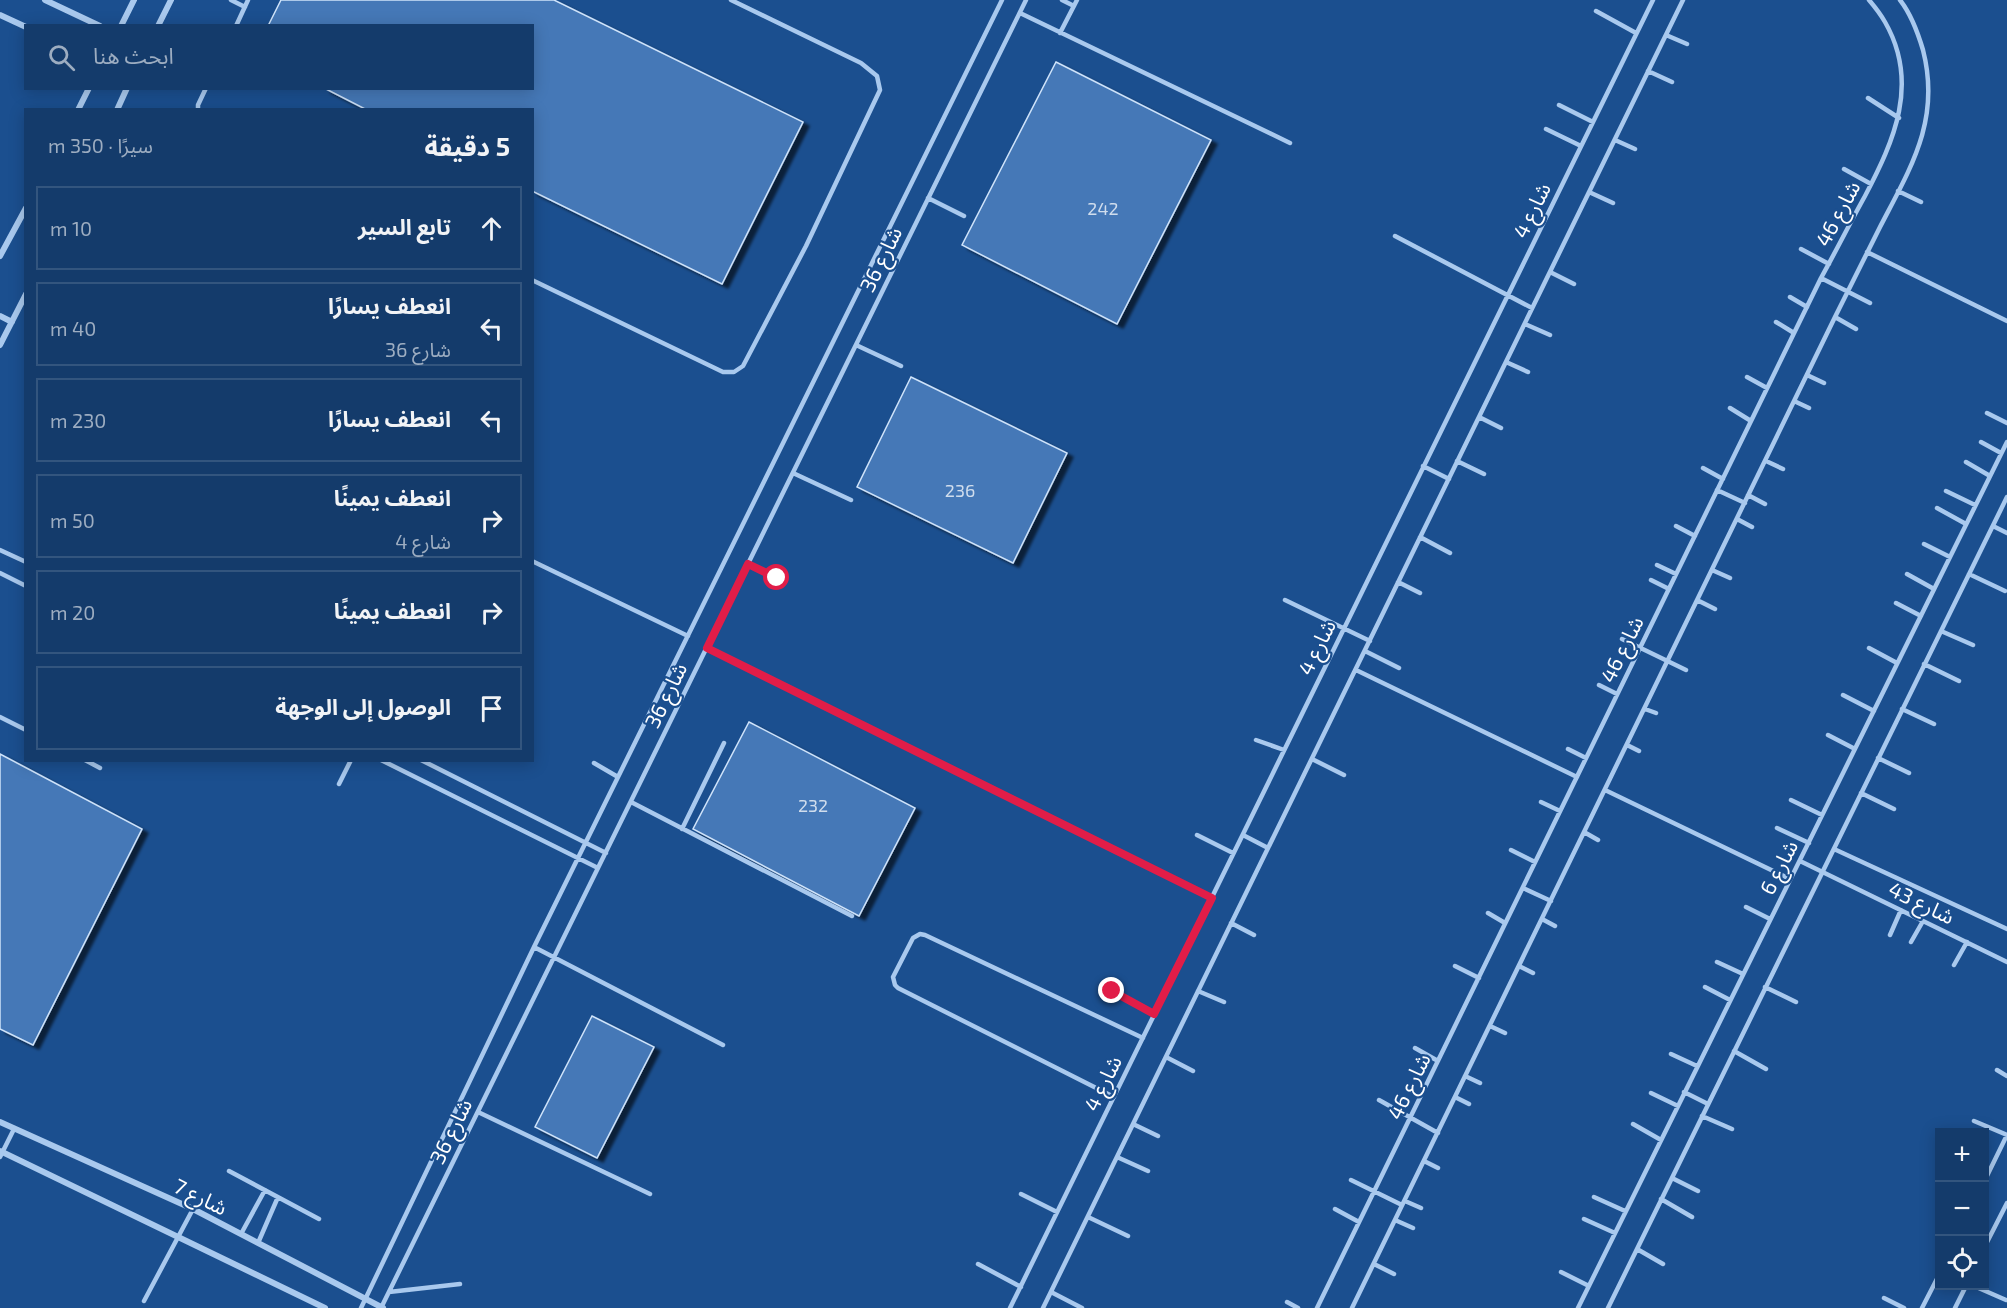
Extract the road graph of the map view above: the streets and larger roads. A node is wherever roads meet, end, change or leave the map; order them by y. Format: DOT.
graph roads {
  1 [pos="45,0"];
  2 [pos="134,0"];
  3 [pos="171,0"];
  4 [pos="0,15"];
  5 [pos="96,24"];
  6 [pos="122,24"];
  7 [pos="159,24"];
  8 [pos="24,26"];
  9 [pos="88,90"];
  10 [pos="126,90"];
  11 [pos="79,108"];
  12 [pos="118,108"];
  13 [pos="24,212"];
  14 [pos="0,256"];
  15 [pos="24,298"];
  16 [pos="0,316"];
  17 [pos="12,322"];
  18 [pos="0,345"];
  19 [pos="0,1122"];
  20 [pos="1,1153"];
  21 [pos="325,1308"];
  22 [pos="382,1308"];
  1 -- 5 [label="street"];
  2 -- 6 [label="street"];
  3 -- 7 [label="street"];
  4 -- 8 [label="street"];
  9 -- 11 [label="street"];
  10 -- 12 [label="street"];
  13 -- 14 [label="street"];
  15 -- 17 [label="street"];
  16 -- 17 [label="street"];
  17 -- 18 [label="street"];
  19 -- 22 [label="street, شارع 7"];
  20 -- 21 [label="street"];
}
